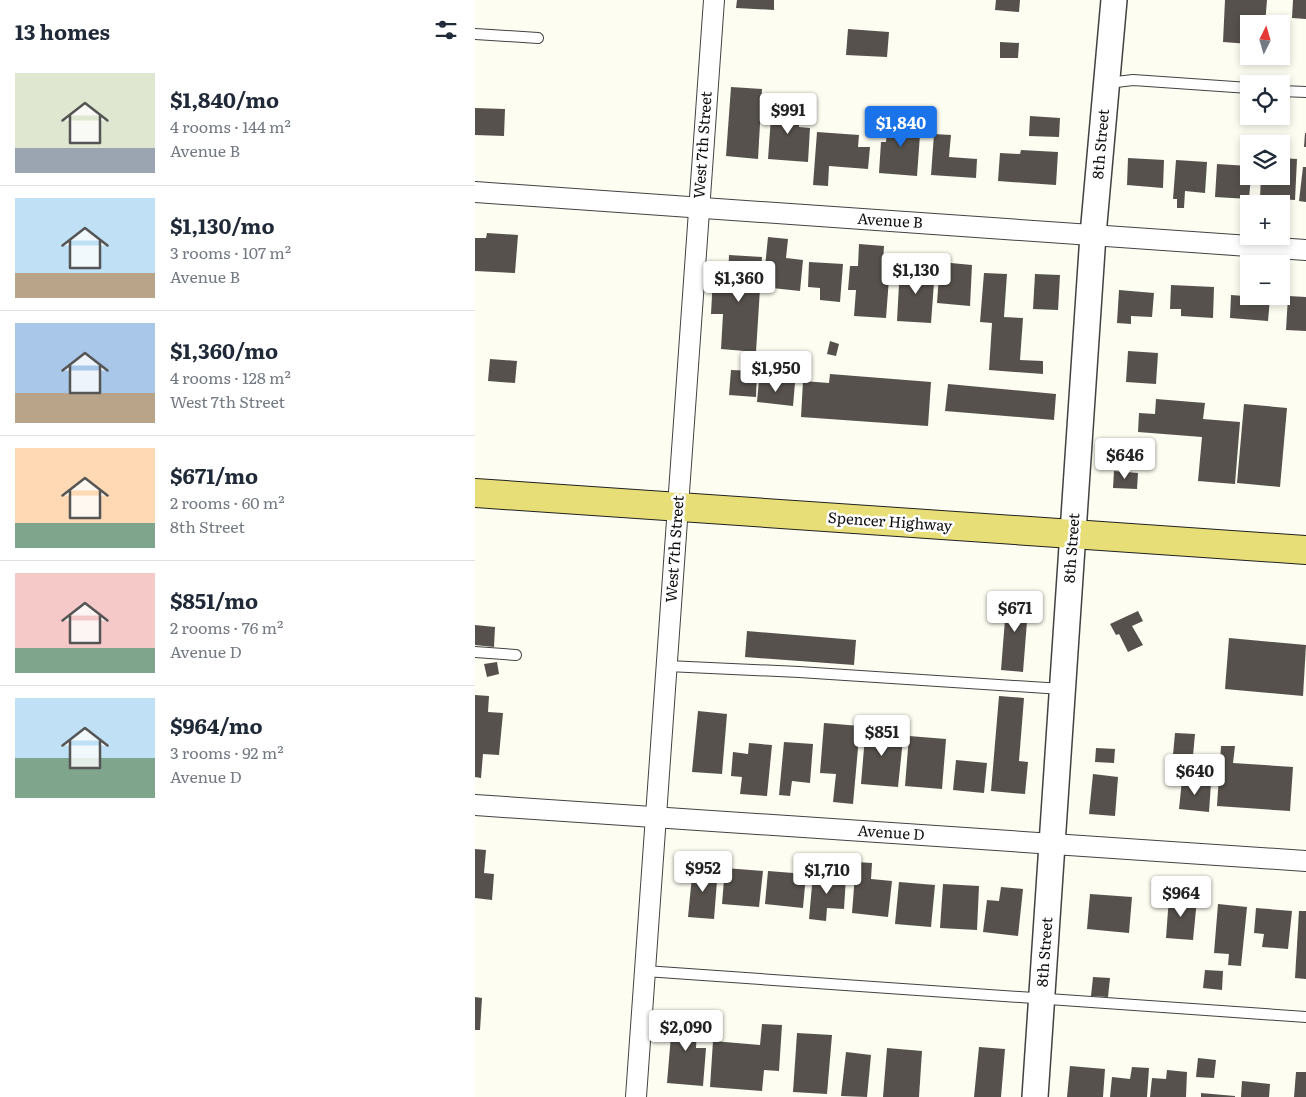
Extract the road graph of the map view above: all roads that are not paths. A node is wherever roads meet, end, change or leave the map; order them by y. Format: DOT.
graph roads {
  1 [pos="714,0"];
  2 [pos="1114,0"];
  3 [pos="475,34"];
  4 [pos="538,38"];
  5 [pos="1107,83"];
  6 [pos="1240,87"];
  7 [pos="1290,91"];
  8 [pos="1306,92"];
  9 [pos="475,192"];
  10 [pos="699,207"];
  11 [pos="1093,235"];
  12 [pos="1306,250"];
  13 [pos="475,494"];
  14 [pos="678,507"];
  15 [pos="1073,534"];
  16 [pos="1306,550"];
  17 [pos="475,652"];
  18 [pos="516,655"];
  19 [pos="667,666"];
  20 [pos="1062,689"];
  21 [pos="475,805"];
  22 [pos="656,817"];
  23 [pos="1052,844"];
  24 [pos="1306,861"];
  25 [pos="645,971"];
  26 [pos="1041,998"];
  27 [pos="1306,1017"];
  28 [pos="636,1097"];
  29 [pos="1035,1097"];
  1 -- 10 [label="street, West 7th Street"];
  2 -- 5 [label="street, 8th Street"];
  3 -- 4 [label="lane"];
  5 -- 6 [label="lane"];
  5 -- 11 [label="street, 8th Street"];
  7 -- 8 [label="lane"];
  9 -- 10 [label="street, Avenue B"];
  10 -- 11 [label="street, Avenue B"];
  10 -- 14 [label="street, West 7th Street"];
  11 -- 12 [label="street, Avenue B"];
  11 -- 15 [label="street, 8th Street"];
  13 -- 14 [label="main road, Spencer Highway"];
  14 -- 15 [label="main road, Spencer Highway"];
  14 -- 19 [label="street, West 7th Street"];
  15 -- 16 [label="main road, Spencer Highway"];
  15 -- 20 [label="street, 8th Street"];
  17 -- 18 [label="lane"];
  19 -- 20 [label="lane"];
  19 -- 22 [label="street, West 7th Street"];
  20 -- 23 [label="street, 8th Street"];
  21 -- 22 [label="street, Avenue D"];
  22 -- 23 [label="street, Avenue D"];
  22 -- 25 [label="street, West 7th Street"];
  23 -- 24 [label="street, Avenue D"];
  23 -- 26 [label="street, 8th Street"];
  25 -- 26 [label="lane"];
  25 -- 28 [label="street, West 7th Street"];
  26 -- 27 [label="lane"];
  26 -- 29 [label="street, 8th Street"];
}
